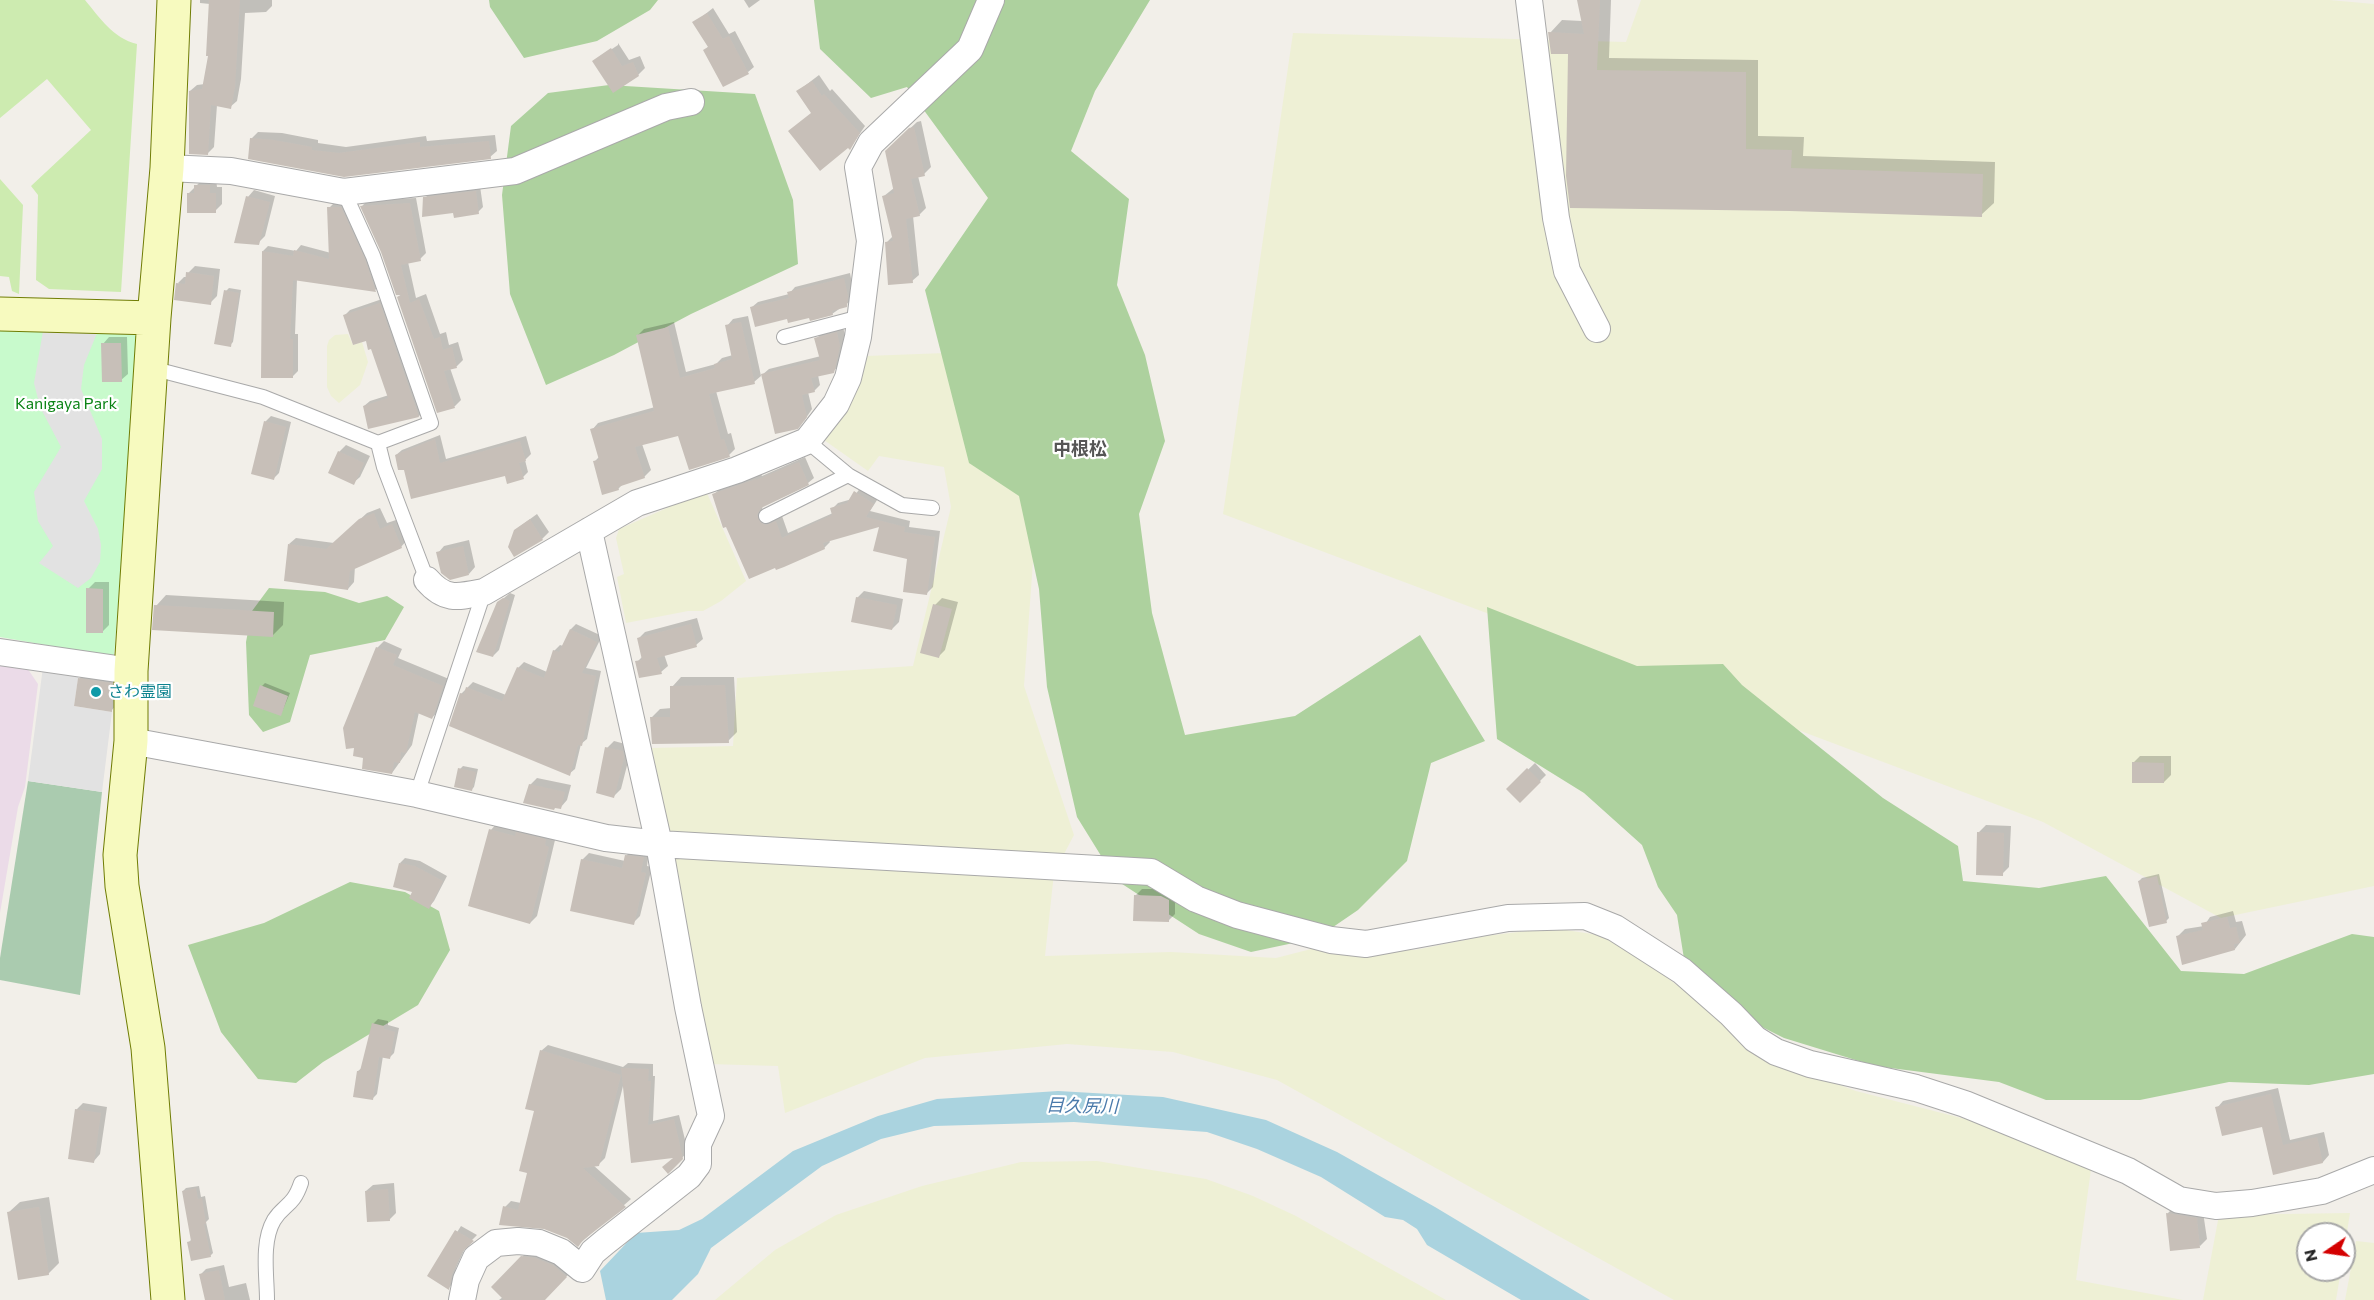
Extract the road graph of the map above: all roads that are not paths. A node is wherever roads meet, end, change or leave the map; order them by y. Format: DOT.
graph roads {
  1 [pos="174,0"];
  2 [pos="991,0"];
  3 [pos="1529,0"];
  4 [pos="692,102"];
  5 [pos="167,168"];
  6 [pos="344,192"];
  7 [pos="0,314"];
  8 [pos="860,317"];
  9 [pos="154,318"];
  10 [pos="1597,329"];
  11 [pos="784,337"];
  12 [pos="151,368"];
  13 [pos="807,441"];
  14 [pos="378,442"];
  15 [pos="848,475"];
  16 [pos="932,508"];
  17 [pos="766,516"];
  18 [pos="589,531"];
  19 [pos="427,580"];
  20 [pos="484,592"];
  21 [pos="0,652"];
  22 [pos="131,671"];
  23 [pos="131,741"];
  24 [pos="417,794"];
  25 [pos="659,843"];
  26 [pos="2374,1170"];
  27 [pos="301,1183"];
  28 [pos="168,1300"];
  29 [pos="267,1300"];
  30 [pos="462,1300"];
  1 -- 5 [label="street"];
  2 -- 8 [label="street"];
  3 -- 10 [label="street"];
  4 -- 6 [label="street"];
  5 -- 6 [label="street"];
  5 -- 9 [label="street"];
  6 -- 14 [label="lane"];
  7 -- 9 [label="street"];
  8 -- 11 [label="lane"];
  8 -- 13 [label="street"];
  9 -- 12 [label="street"];
  12 -- 14 [label="lane"];
  12 -- 22 [label="street"];
  13 -- 15 [label="lane"];
  13 -- 18 [label="street"];
  14 -- 19 [label="lane"];
  15 -- 16 [label="lane"];
  15 -- 17 [label="lane"];
  18 -- 20 [label="street"];
  18 -- 25 [label="street"];
  19 -- 20 [label="street"];
  20 -- 24 [label="lane"];
  21 -- 22 [label="street"];
  22 -- 23 [label="street"];
  23 -- 24 [label="street"];
  23 -- 28 [label="street"];
  24 -- 25 [label="street"];
  25 -- 26 [label="street"];
  25 -- 30 [label="street"];
  27 -- 29 [label="lane"];
}
